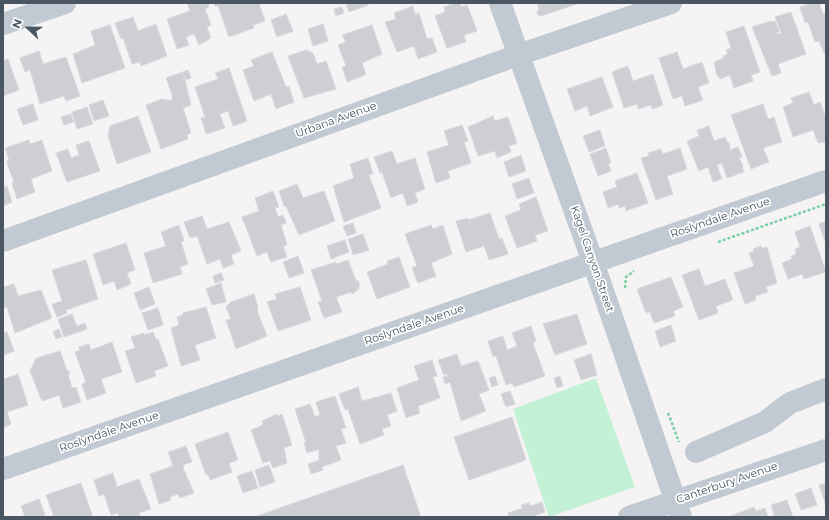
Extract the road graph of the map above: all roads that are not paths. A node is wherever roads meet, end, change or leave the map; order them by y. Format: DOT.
graph roads {
  1 [pos="65,3"];
  2 [pos="500,3"];
  3 [pos="671,3"];
  4 [pos="3,24"];
  5 [pos="518,55"];
  6 [pos="826,181"];
  7 [pos="3,241"];
  8 [pos="593,262"];
  9 [pos="826,389"];
  10 [pos="826,450"];
  11 [pos="688,451"];
  12 [pos="3,469"];
  13 [pos="678,509"];
  14 [pos="629,517"];
  1 -- 4 [label="street"];
  2 -- 5 [label="street, Kagel Canyon Street"];
  3 -- 5 [label="street, Urbana Avenue"];
  5 -- 7 [label="street, Urbana Avenue"];
  5 -- 8 [label="street, Kagel Canyon Street"];
  6 -- 8 [label="street, Roslyndale Avenue"];
  8 -- 12 [label="street, Roslyndale Avenue"];
  8 -- 13 [label="street, Kagel Canyon Street"];
  9 -- 11 [label="street"];
  10 -- 13 [label="street, Canterbury Avenue"];
  13 -- 14 [label="street, Canterbury Avenue"];
}
